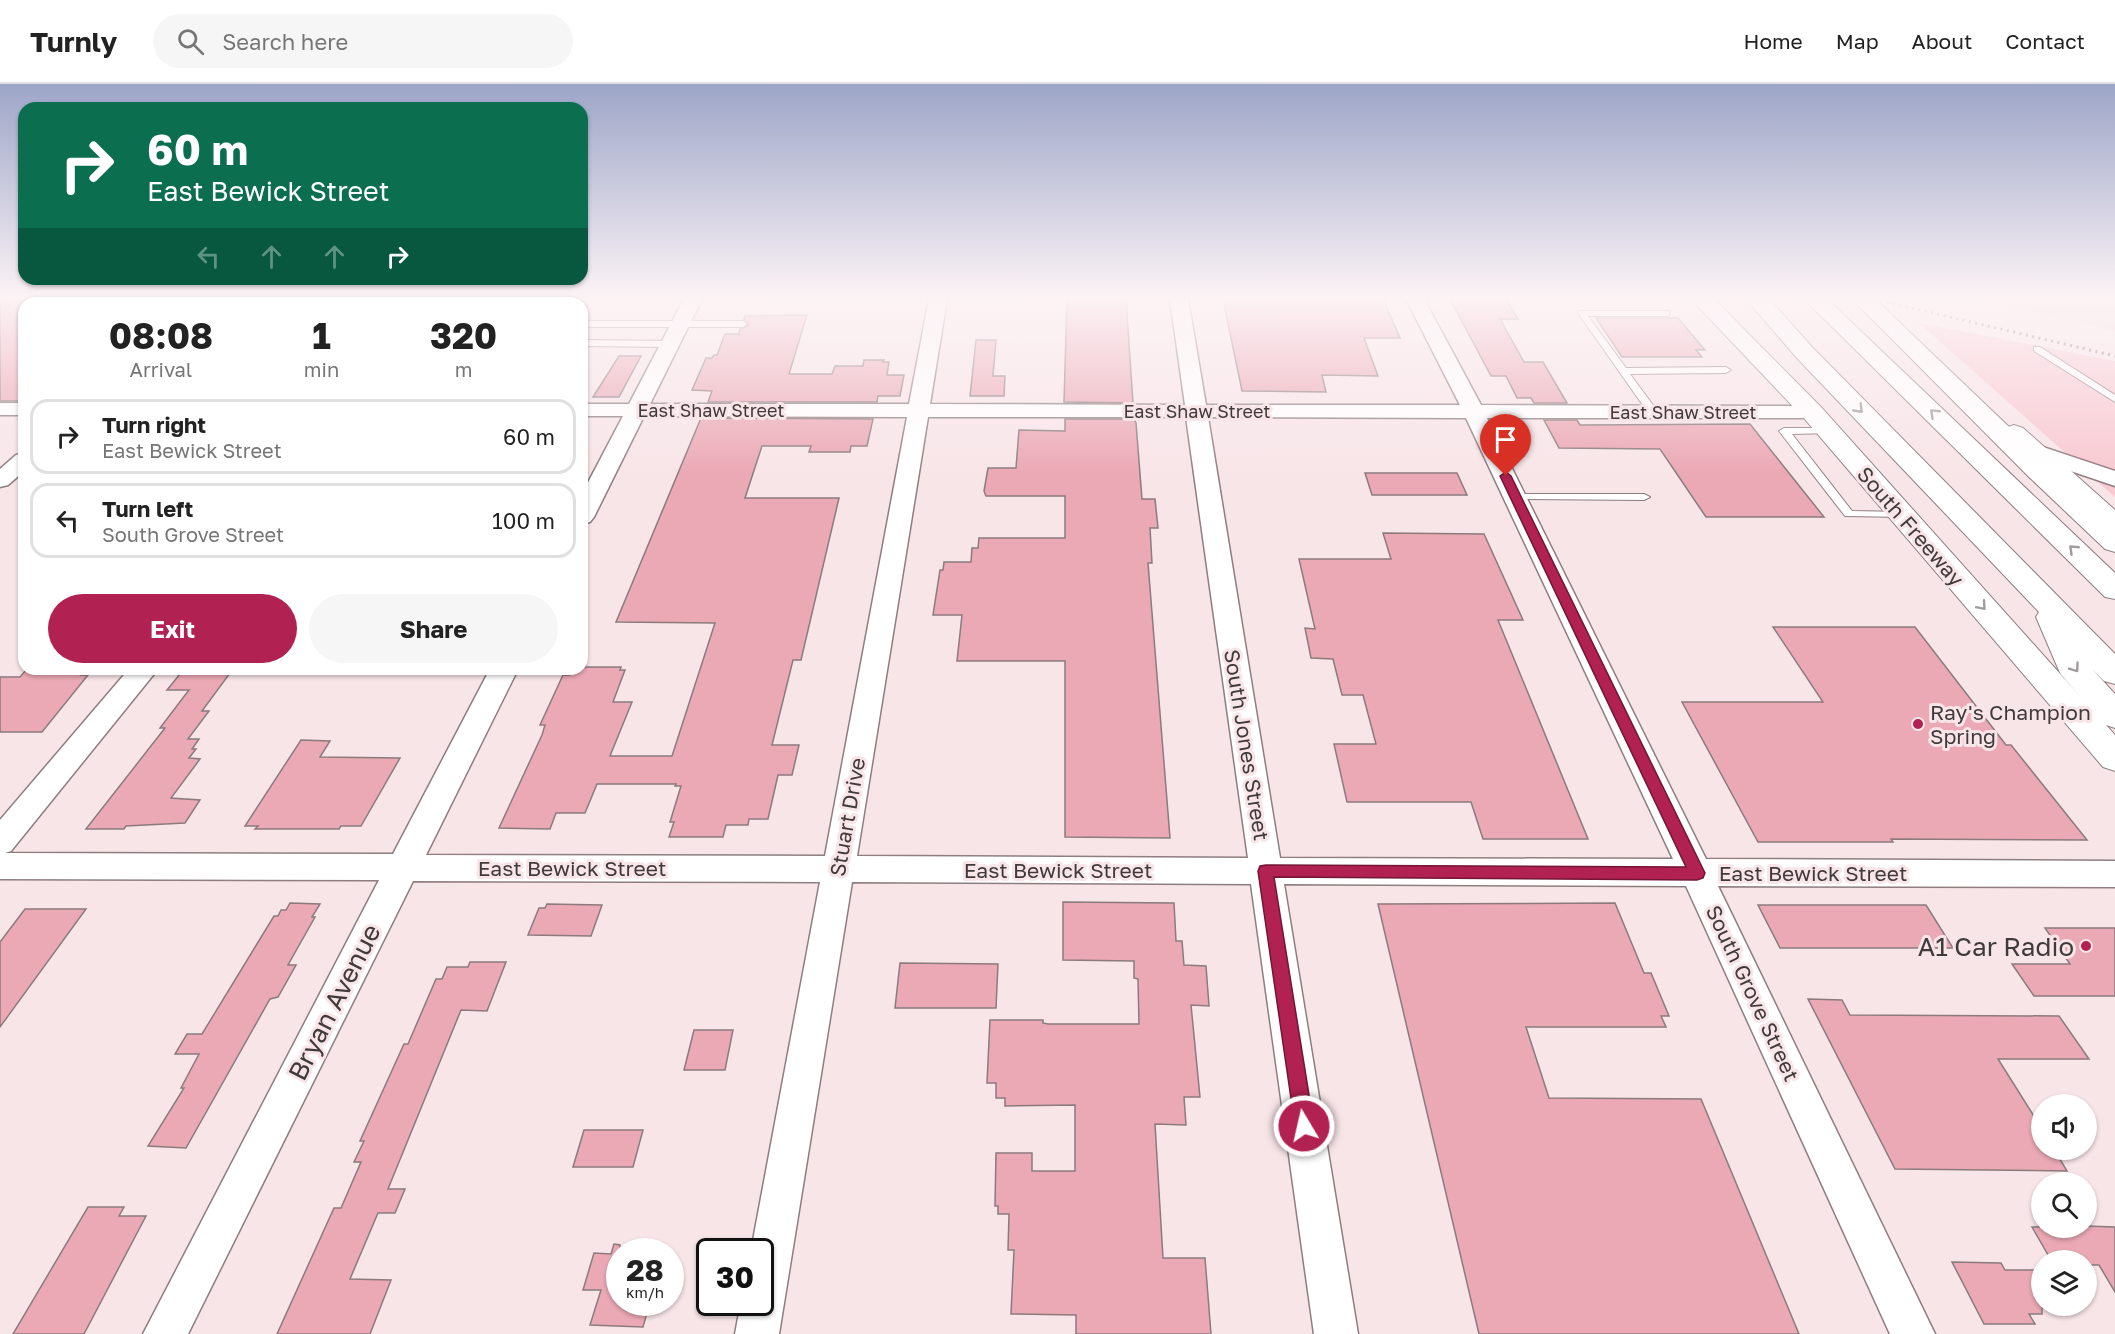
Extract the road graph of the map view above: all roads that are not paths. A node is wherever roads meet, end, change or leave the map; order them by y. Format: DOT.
graph roads {
  1 [pos="663,357"];
  2 [pos="927,357"];
  3 [pos="1188,357"];
  4 [pos="1446,357"];
  5 [pos="1613,357"];
  6 [pos="1758,357"];
  7 [pos="1808,357"];
  8 [pos="1875,357"];
  9 [pos="1923,357"];
  10 [pos="1929,357"];
  11 [pos="2050,357"];
  12 [pos="1726,370"];
  13 [pos="1623,371"];
  14 [pos="2115,399"];
  15 [pos="0,409"];
  16 [pos="18,409"];
  17 [pos="588,410"];
  18 [pos="637,410"];
  19 [pos="918,410"];
  20 [pos="1196,411"];
  21 [pos="1475,412"];
  22 [pos="1653,412"];
  23 [pos="1820,421"];
  24 [pos="2034,451"];
  25 [pos="18,465"];
  26 [pos="2115,479"];
  27 [pos="0,480"];
  28 [pos="1516,497"];
  29 [pos="1644,497"];
  30 [pos="588,505"];
  31 [pos="1902,515"];
  32 [pos="2115,525"];
  33 [pos="2115,543"];
  34 [pos="2115,590"];
  35 [pos="2042,596"];
  36 [pos="2115,673"];
  37 [pos="139,675"];
  38 [pos="501,675"];
  39 [pos="2115,716"];
  40 [pos="2115,758"];
  41 [pos="0,842"];
  42 [pos="0,866"];
  43 [pos="403,867"];
  44 [pos="838,869"];
  45 [pos="1266,871"];
  46 [pos="1697,873"];
  47 [pos="2115,874"];
  48 [pos="165,1334"];
  49 [pos="757,1334"];
  50 [pos="1336,1334"];
  51 [pos="1913,1334"];
  1 -- 18 [label="street"];
  2 -- 19 [label="street, Stuart Drive"];
  3 -- 20 [label="street, South Jones Street"];
  4 -- 21 [label="street, South Grove Street"];
  5 -- 13 [label="lane"];
  6 -- 23 [label="main road, South Freeway"];
  7 -- 35 [label="main road, South Freeway, one-way"];
  34 -- 8 [label="main road, one-way"];
  9 -- 33 [label="main road"];
  10 -- 24 [label="main road"];
  11 -- 14 [label="lane"];
  12 -- 13 [label="lane"];
  13 -- 22 [label="lane"];
  15 -- 16 [label="street"];
  17 -- 18 [label="street, East Shaw Street"];
  18 -- 19 [label="street, East Shaw Street"];
  18 -- 30 [label="street"];
  19 -- 20 [label="street, East Shaw Street"];
  19 -- 44 [label="street, Stuart Drive"];
  20 -- 21 [label="street, East Shaw Street"];
  20 -- 45 [label="street, South Jones Street"];
  21 -- 22 [label="street, East Shaw Street"];
  21 -- 28 [label="street, South Grove Street"];
  22 -- 23 [label="street, East Shaw Street"];
  23 -- 31 [label="main road, South Freeway"];
  23 -- 31 [label="lane"];
  24 -- 26 [label="street"];
  24 -- 32 [label="main road"];
  25 -- 27 [label="street"];
  28 -- 29 [label="lane"];
  28 -- 46 [label="street, South Grove Street"];
  31 -- 40 [label="main road, South Freeway, one-way"];
  35 -- 36 [label="main road, South Freeway"];
  35 -- 39 [label="main road, one-way"];
  37 -- 41 [label="street"];
  38 -- 43 [label="street, Bryan Avenue"];
  42 -- 43 [label="street, East Bewick Street"];
  43 -- 44 [label="street, East Bewick Street"];
  43 -- 48 [label="street, Bryan Avenue"];
  44 -- 45 [label="street, East Bewick Street"];
  44 -- 49 [label="street, Stuart Drive"];
  45 -- 46 [label="street, East Bewick Street"];
  45 -- 50 [label="street, South Jones Street"];
  46 -- 47 [label="street, East Bewick Street"];
  46 -- 51 [label="street, South Grove Street"];
}
